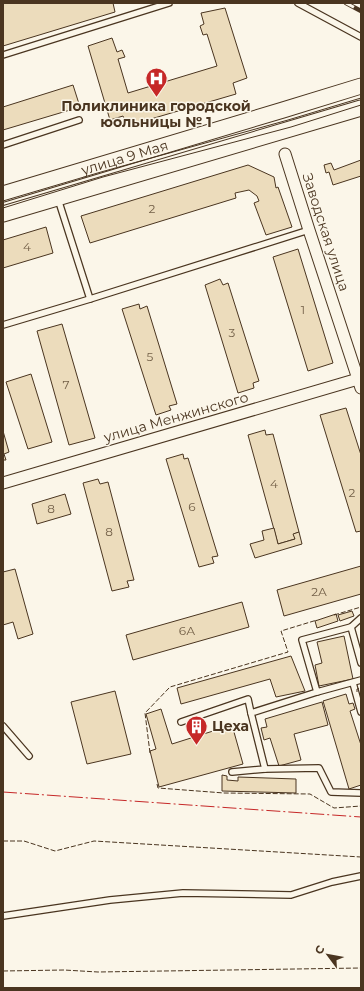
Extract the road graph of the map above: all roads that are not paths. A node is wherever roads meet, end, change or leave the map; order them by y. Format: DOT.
graph roads {
  1 [pos="169,3"];
  2 [pos="298,3"];
  3 [pos="148,6"];
  4 [pos="361,37"];
  5 [pos="3,55"];
  6 [pos="361,86"];
  7 [pos="361,108"];
  8 [pos="79,120"];
  9 [pos="3,145"];
  10 [pos="285,154"];
  11 [pos="3,194"];
  12 [pos="58,198"];
  13 [pos="3,214"];
  14 [pos="309,230"];
  15 [pos="90,299"];
  16 [pos="3,325"];
  17 [pos="360,384"];
  18 [pos="3,483"];
  19 [pos="361,618"];
  20 [pos="351,627"];
  21 [pos="361,663"];
  22 [pos="361,680"];
  23 [pos="353,683"];
  24 [pos="317,692"];
  25 [pos="361,712"];
  26 [pos="252,713"];
  27 [pos="181,722"];
  28 [pos="3,726"];
  29 [pos="29,756"];
  30 [pos="264,769"];
  31 [pos="232,772"];
  32 [pos="361,793"];
  33 [pos="361,876"];
  34 [pos="3,916"];
  1 -- 3 [label="lane"];
  2 -- 4 [label="lane"];
  3 -- 5 [label="lane"];
  6 -- 11 [label="main road, улица 9 Мая"];
  7 -- 12 [label="main road, улица 9 Мая"];
  8 -- 9 [label="lane"];
  10 -- 14 [label="street, Заводская улица"];
  12 -- 13 [label="main road, улица 9 Мая"];
  12 -- 15 [label="lane"];
  14 -- 15 [label="lane"];
  14 -- 17 [label="street, Заводская улица"];
  15 -- 16 [label="lane"];
  17 -- 18 [label="street, улица Менжинского"];
  19 -- 20 [label="lane"];
  20 -- 21 [label="lane"];
  20 -- 24 [label="lane"];
  22 -- 23 [label="lane"];
  23 -- 24 [label="lane"];
  23 -- 25 [label="lane"];
  24 -- 26 [label="lane"];
  26 -- 27 [label="lane"];
  26 -- 30 [label="lane"];
  28 -- 29 [label="lane"];
  30 -- 31 [label="lane"];
  30 -- 32 [label="lane"];
  33 -- 34 [label="lane"];
}
